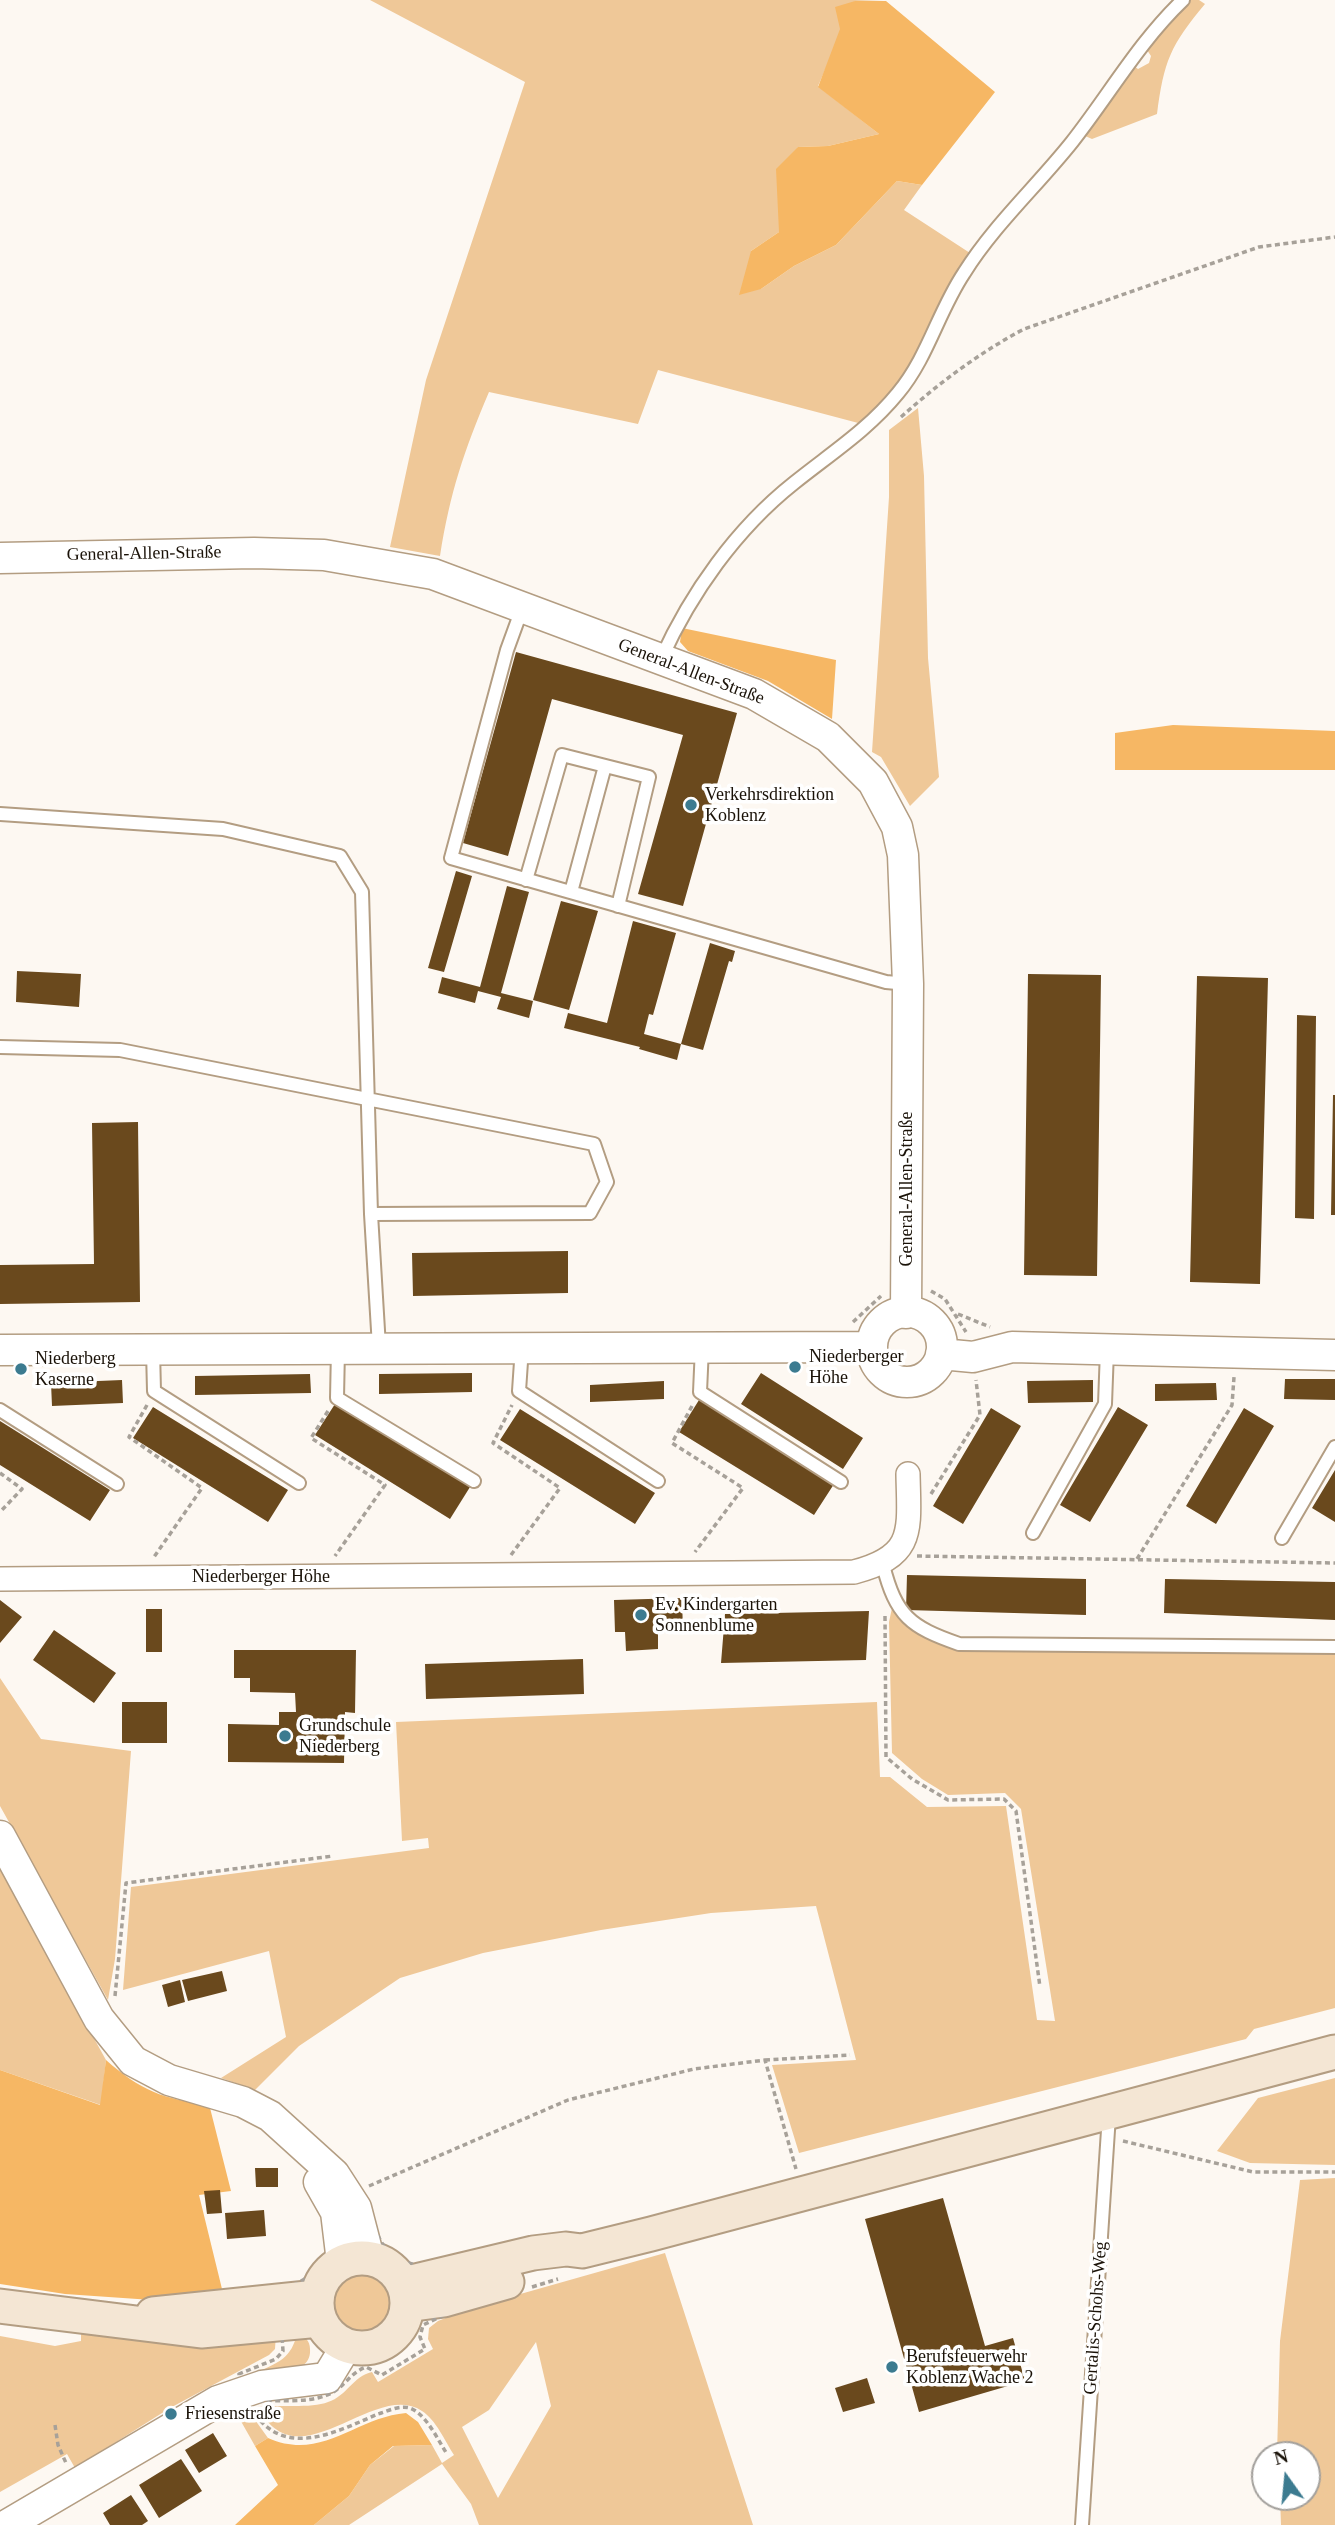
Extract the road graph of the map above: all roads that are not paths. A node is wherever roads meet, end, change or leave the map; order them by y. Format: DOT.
graph roads {
  1 [pos="1183,0"];
  2 [pos="0,558"];
  3 [pos="523,606"];
  4 [pos="661,659"];
  5 [pos="604,766"];
  6 [pos="0,814"];
  7 [pos="526,880"];
  8 [pos="571,892"];
  9 [pos="618,906"];
  10 [pos="908,984"];
  11 [pos="0,1047"];
  12 [pos="367,1100"];
  13 [pos="371,1214"];
  14 [pos="906,1300"];
  15 [pos="338,1347"];
  16 [pos="379,1347"];
  17 [pos="523,1347"];
  18 [pos="702,1347"];
  19 [pos="872,1347"];
  20 [pos="956,1347"];
  21 [pos="0,1349"];
  22 [pos="153,1349"];
  23 [pos="1107,1350"];
  24 [pos="1335,1354"];
  25 [pos="0,1410"];
  26 [pos="1335,1447"];
  27 [pos="908,1474"];
  28 [pos="474,1481"];
  29 [pos="658,1482"];
  30 [pos="841,1482"];
  31 [pos="299,1483"];
  32 [pos="117,1484"];
  33 [pos="1033,1533"];
  34 [pos="1282,1538"];
  35 [pos="889,1560"];
  36 [pos="0,1579"];
  37 [pos="1335,1647"];
  38 [pos="0,1836"];
  39 [pos="1335,2052"];
  40 [pos="1108,2124"];
  41 [pos="305,2149"];
  42 [pos="356,2260"];
  43 [pos="405,2295"];
  44 [pos="0,2306"];
  45 [pos="319,2309"];
  46 [pos="347,2345"];
  47 [pos="8,2525"];
  48 [pos="1082,2525"];
  1 -- 4 [label="lane"];
  2 -- 3 [label="street, General-Allen-Straße"];
  3 -- 4 [label="street, General-Allen-Straße"];
  3 -- 7 [label="lane"];
  4 -- 10 [label="street, General-Allen-Straße"];
  5 -- 7 [label="lane"];
  5 -- 8 [label="lane"];
  5 -- 9 [label="lane"];
  6 -- 12 [label="lane"];
  7 -- 8 [label="lane"];
  8 -- 9 [label="lane"];
  9 -- 10 [label="lane"];
  10 -- 14 [label="street, General-Allen-Straße"];
  11 -- 12 [label="lane"];
  12 -- 13 [label="lane"];
  12 -- 13 [label="lane"];
  13 -- 16 [label="lane"];
  14 -- 19 [label="street"];
  14 -- 20 [label="street"];
  15 -- 16 [label="street"];
  15 -- 22 [label="street"];
  15 -- 28 [label="lane"];
  16 -- 17 [label="street"];
  17 -- 18 [label="street"];
  17 -- 29 [label="lane"];
  18 -- 19 [label="street"];
  18 -- 30 [label="lane"];
  19 -- 20 [label="street"];
  20 -- 23 [label="street"];
  21 -- 22 [label="street"];
  22 -- 31 [label="lane"];
  23 -- 24 [label="street"];
  23 -- 33 [label="lane"];
  25 -- 32 [label="lane"];
  26 -- 34 [label="lane"];
  27 -- 35 [label="street"];
  35 -- 36 [label="street, Niederberger Höhe"];
  35 -- 37 [label="lane"];
  38 -- 41 [label="street"];
  39 -- 40 [label="main road"];
  40 -- 43 [label="main road"];
  40 -- 48 [label="lane, Gertalis-Schohs-Weg"];
  41 -- 42 [label="street"];
  41 -- 42 [label="street"];
  42 -- 43 [label="main road"];
  42 -- 45 [label="main road"];
  43 -- 46 [label="main road"];
  44 -- 45 [label="main road"];
  45 -- 46 [label="main road"];
  46 -- 47 [label="street"];
}
